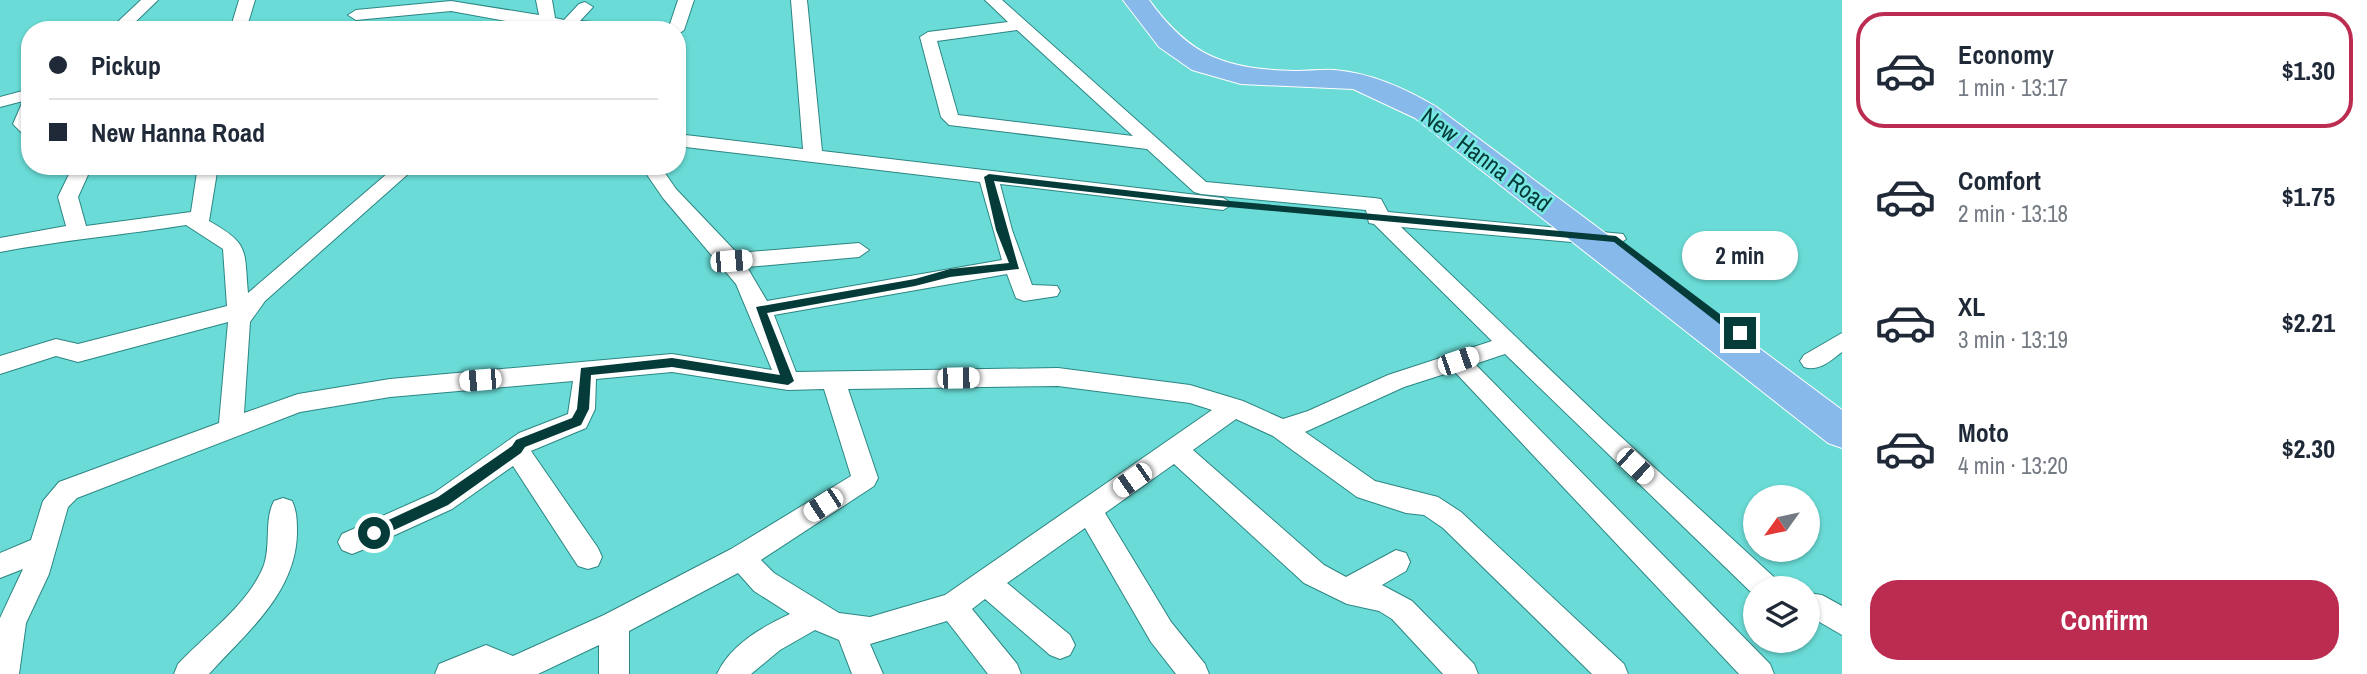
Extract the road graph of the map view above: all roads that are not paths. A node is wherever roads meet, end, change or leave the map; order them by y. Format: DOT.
graph roads {
  1 [pos="150,0"];
  2 [pos="247,0"];
  3 [pos="544,0"];
  4 [pos="686,0"];
  5 [pos="799,0"];
  6 [pos="993,0"];
  7 [pos="1136,0"];
  8 [pos="1158,0"];
  9 [pos="585,6"];
  10 [pos="495,14"];
  11 [pos="356,15"];
  12 [pos="127,21"];
  13 [pos="241,21"];
  14 [pos="492,21"];
  15 [pos="532,21"];
  16 [pos="556,21"];
  17 [pos="566,21"];
  18 [pos="679,21"];
  19 [pos="1021,25"];
  20 [pos="21,96"];
  21 [pos="0,102"];
  22 [pos="686,141"];
  23 [pos="1152,144"];
  24 [pos="813,156"];
  25 [pos="79,175"];
  26 [pos="207,175"];
  27 [pos="398,175"];
  28 [pos="655,175"];
  29 [pos="989,177"];
  30 [pos="1380,218"];
  31 [pos="199,222"];
  32 [pos="78,232"];
  33 [pos="1603,239"];
  34 [pos="0,245"];
  35 [pos="859,250"];
  36 [pos="731,261"];
  37 [pos="1016,266"];
  38 [pos="1049,291"];
  39 [pos="760,310"];
  40 [pos="238,316"];
  41 [pos="1842,341"];
  42 [pos="1508,345"];
  43 [pos="1458,361"];
  44 [pos="1812,361"];
  45 [pos="0,365"];
  46 [pos="585,371"];
  47 [pos="832,380"];
  48 [pos="788,381"];
  49 [pos="1234,408"];
  50 [pos="1842,412"];
  51 [pos="231,428"];
  52 [pos="1282,429"];
  53 [pos="1842,432"];
  54 [pos="1175,449"];
  55 [pos="516,450"];
  56 [pos="283,509"];
  57 [pos="1089,510"];
  58 [pos="352,542"];
  59 [pos="42,548"];
  60 [pos="587,557"];
  61 [pos="741,558"];
  62 [pos="1396,562"];
  63 [pos="0,566"];
  64 [pos="1753,576"];
  65 [pos="986,583"];
  66 [pos="1347,591"];
  67 [pos="953,606"];
  68 [pos="1820,608"];
  69 [pos="814,616"];
  70 [pos="1842,622"];
  71 [pos="614,624"];
  72 [pos="851,628"];
  73 [pos="1060,645"];
  74 [pos="4,674"];
  75 [pos="189,674"];
  76 [pos="450,674"];
  77 [pos="614,674"];
  78 [pos="732,674"];
  79 [pos="868,674"];
  80 [pos="1006,674"];
  81 [pos="1194,674"];
  82 [pos="1463,674"];
  83 [pos="1613,674"];
  84 [pos="1759,674"];
  1 -- 12 [label="street"];
  2 -- 13 [label="street"];
  3 -- 16 [label="street"];
  4 -- 18 [label="street"];
  5 -- 24 [label="street"];
  6 -- 19 [label="street"];
  7 -- 33 [label="main road, New Hanna Road"];
  8 -- 33 [label="main road, New Hanna Road"];
  9 -- 17 [label="street"];
  10 -- 11 [label="street"];
  10 -- 14 [label="street"];
  10 -- 15 [label="street"];
  19 -- 23 [label="street"];
  19 -- 23 [label="street"];
  20 -- 21 [label="street"];
  22 -- 24 [label="street"];
  23 -- 30 [label="street"];
  24 -- 29 [label="street"];
  25 -- 32 [label="street"];
  26 -- 31 [label="street"];
  27 -- 40 [label="street"];
  28 -- 36 [label="street"];
  29 -- 30 [label="street"];
  29 -- 37 [label="street"];
  30 -- 33 [label="street"];
  30 -- 42 [label="street"];
  31 -- 32 [label="street"];
  31 -- 40 [label="street"];
  32 -- 34 [label="street"];
  33 -- 50 [label="main road, New Hanna Road"];
  33 -- 53 [label="main road, New Hanna Road"];
  35 -- 36 [label="street"];
  36 -- 39 [label="street"];
  37 -- 38 [label="street"];
  37 -- 39 [label="street"];
  39 -- 48 [label="street"];
  40 -- 45 [label="street"];
  40 -- 51 [label="street"];
  41 -- 44 [label="street"];
  42 -- 43 [label="street"];
  42 -- 64 [label="street"];
  43 -- 52 [label="street"];
  43 -- 84 [label="street"];
  46 -- 48 [label="street"];
  46 -- 51 [label="street"];
  46 -- 55 [label="street"];
  47 -- 48 [label="street"];
  47 -- 49 [label="street"];
  47 -- 61 [label="street"];
  49 -- 52 [label="street"];
  49 -- 54 [label="street"];
  51 -- 59 [label="street"];
  52 -- 83 [label="street"];
  54 -- 57 [label="street"];
  54 -- 66 [label="street"];
  55 -- 58 [label="street"];
  55 -- 60 [label="street"];
  56 -- 75 [label="street"];
  57 -- 65 [label="street"];
  57 -- 81 [label="street"];
  59 -- 63 [label="street"];
  59 -- 74 [label="street"];
  61 -- 69 [label="street"];
  61 -- 71 [label="street"];
  62 -- 66 [label="street"];
  65 -- 67 [label="street"];
  65 -- 73 [label="street"];
  66 -- 82 [label="street"];
  67 -- 72 [label="street"];
  67 -- 80 [label="street"];
  68 -- 70 [label="street"];
  69 -- 72 [label="street"];
  69 -- 78 [label="street"];
  71 -- 76 [label="street"];
  71 -- 77 [label="street"];
  72 -- 79 [label="street"];
}
